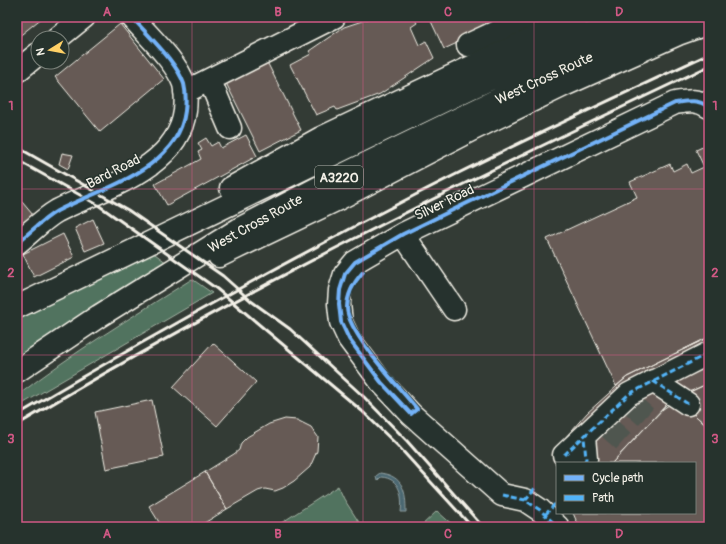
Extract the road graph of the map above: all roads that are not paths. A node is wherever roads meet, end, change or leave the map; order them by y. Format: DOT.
graph roads {
  1 [pos="84,17"];
  2 [pos="132,17"];
  3 [pos="334,17"];
  4 [pos="528,17"];
  5 [pos="577,17"];
  6 [pos="631,17"];
  7 [pos="679,17"];
  8 [pos="709,23"];
  9 [pos="68,30"];
  10 [pos="468,46"];
  11 [pos="30,60"];
  12 [pos="17,71"];
  13 [pos="210,81"];
  14 [pos="185,92"];
  15 [pos="709,107"];
  16 [pos="230,128"];
  17 [pos="403,234"];
  18 [pos="17,243"];
  19 [pos="42,295"];
  20 [pos="17,307"];
  21 [pos="454,310"];
  22 [pos="99,316"];
  23 [pos="709,353"];
  24 [pos="17,371"];
  25 [pos="653,381"];
  26 [pos="688,404"];
  27 [pos="584,437"];
  28 [pos="564,454"];
  29 [pos="584,462"];
  30 [pos="553,515"];
  1 -- 9 [label="main road"];
  2 -- 14 [label="main road, Bard Road"];
  3 -- 13 [label="main road"];
  4 -- 10 [label="main road"];
  5 -- 19 [label="main road, A3220"];
  6 -- 19 [label="main road, West Cross Route / A3220"];
  7 -- 22 [label="main road, West Cross Route / A3220"];
  8 -- 22 [label="main road, A3220"];
  11 -- 12 [label="main road"];
  13 -- 14 [label="main road"];
  13 -- 16 [label="main road"];
  14 -- 18 [label="main road, Bard Road"];
  15 -- 17 [label="main road, Silver Road"];
  17 -- 21 [label="main road"];
  17 -- 30 [label="main road, Silver Road"];
  19 -- 20 [label="main road, West Cross Route / A3220"];
  22 -- 24 [label="main road, West Cross Route / A3220"];
  23 -- 25 [label="main road"];
  25 -- 26 [label="main road"];
  25 -- 27 [label="main road"];
  27 -- 28 [label="main road"];
  27 -- 29 [label="main road"];
}
